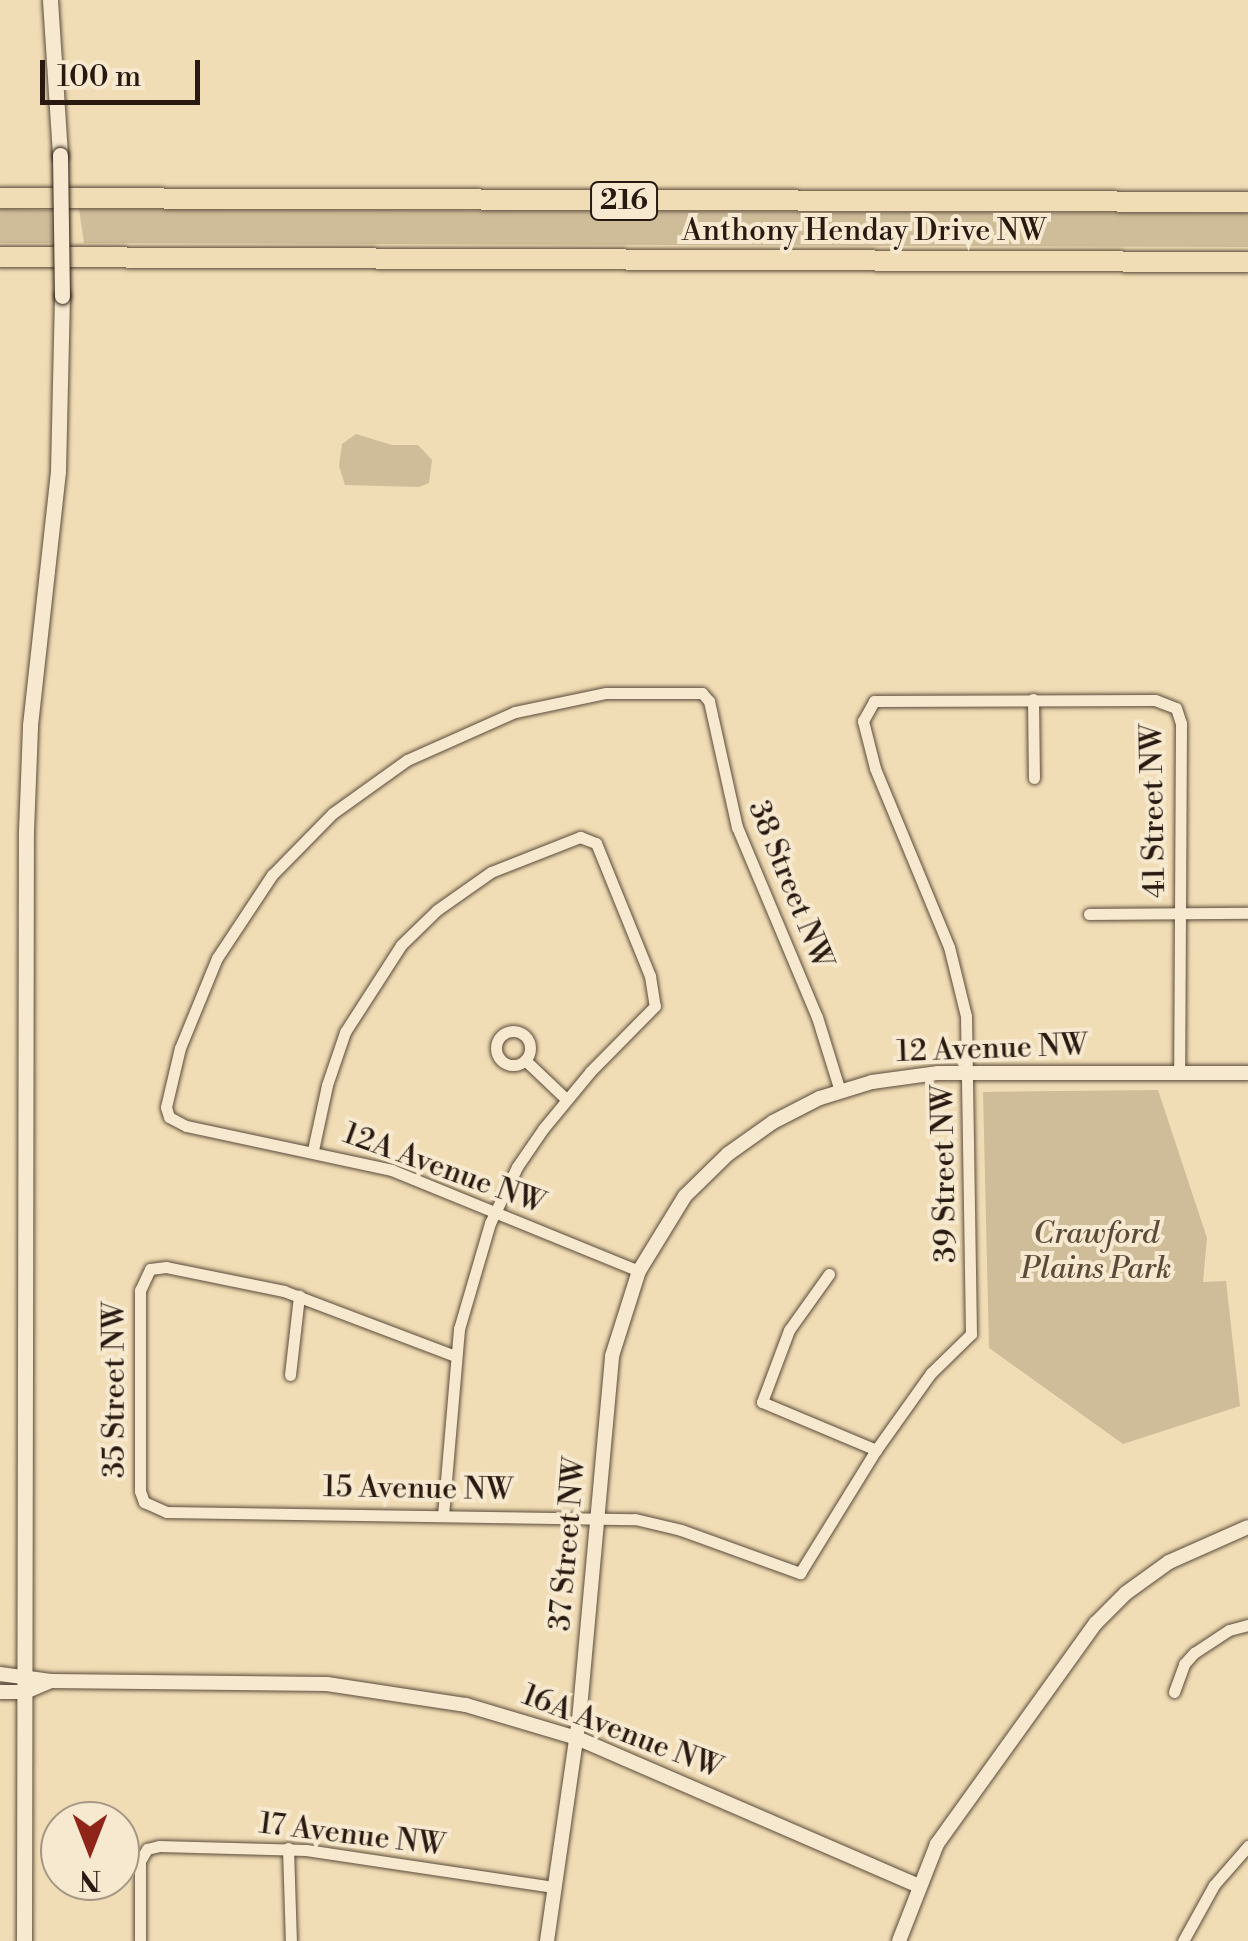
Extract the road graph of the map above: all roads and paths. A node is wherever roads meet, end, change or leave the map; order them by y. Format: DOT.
graph roads {
  1 [pos="50,0"];
  2 [pos="0,198"];
  3 [pos="1248,202"];
  4 [pos="0,257"];
  5 [pos="1248,265"];
  6 [pos="1033,699"];
  7 [pos="1034,778"];
  8 [pos="1248,913"];
  9 [pos="1088,914"];
  10 [pos="1180,914"];
  11 [pos="525,1060"];
  12 [pos="1180,1072"];
  13 [pos="970,1073"];
  14 [pos="1248,1073"];
  15 [pos="840,1091"];
  16 [pos="566,1098"];
  17 [pos="169,1117"];
  18 [pos="312,1150"];
  19 [pos="704,1175"];
  20 [pos="495,1212"];
  21 [pos="639,1270"];
  22 [pos="829,1274"];
  23 [pos="299,1296"];
  24 [pos="455,1356"];
  25 [pos="290,1374"];
  26 [pos="876,1450"];
  27 [pos="147,1506"];
  28 [pos="442,1514"];
  29 [pos="598,1516"];
  30 [pos="1248,1527"];
  31 [pos="800,1574"];
  32 [pos="1248,1625"];
  33 [pos="0,1674"];
  34 [pos="24,1674"];
  35 [pos="52,1681"];
  36 [pos="0,1692"];
  37 [pos="25,1692"];
  38 [pos="1174,1692"];
  39 [pos="577,1738"];
  40 [pos="1248,1846"];
  41 [pos="288,1848"];
  42 [pos="918,1885"];
  43 [pos="556,1887"];
  44 [pos="24,1941"];
  45 [pos="140,1941"];
  46 [pos="291,1941"];
  47 [pos="547,1941"];
  48 [pos="898,1941"];
  49 [pos="1183,1941"];
  1 -- 34 [label="main road, bridge"];
  2 -- 3 [label="highway, Anthony Henday Drive NW / 216"];
  4 -- 5 [label="highway, Anthony Henday Drive NW / 216"];
  6 -- 7 [label="street"];
  6 -- 10 [label="street, 41 Street NW"];
  6 -- 13 [label="street, 39 Street NW"];
  8 -- 10 [label="street, 41 Street NW"];
  9 -- 10 [label="street, 41 Street NW"];
  10 -- 12 [label="street, 41 Street NW"];
  11 -- 16 [label="street"];
  12 -- 13 [label="street, 12 Avenue NW"];
  12 -- 14 [label="street, 12 Avenue NW"];
  13 -- 15 [label="street, 12 Avenue NW"];
  13 -- 26 [label="street, 39 Street NW"];
  15 -- 17 [label="street, 38 Street NW"];
  15 -- 19 [label="street, 12 Avenue NW"];
  16 -- 18 [label="street"];
  16 -- 20 [label="street"];
  17 -- 18 [label="street, 12A Avenue NW"];
  18 -- 20 [label="street, 12A Avenue NW"];
  19 -- 21 [label="street, 37 Street NW"];
  20 -- 21 [label="street, 12A Avenue NW"];
  20 -- 24 [label="street"];
  21 -- 29 [label="street, 37 Street NW"];
  22 -- 26 [label="street"];
  23 -- 24 [label="street"];
  23 -- 25 [label="street"];
  23 -- 27 [label="street, 35 Street NW"];
  24 -- 28 [label="street"];
  26 -- 31 [label="street, 39 Street NW"];
  27 -- 28 [label="street, 15 Avenue NW"];
  28 -- 29 [label="street, 15 Avenue NW"];
  29 -- 31 [label="street, 15 Avenue NW"];
  29 -- 39 [label="street, 37 Street NW"];
  30 -- 42 [label="street"];
  32 -- 38 [label="street"];
  33 -- 34 [label="street, 16A Avenue NW"];
  34 -- 35 [label="street, 16A Avenue NW"];
  34 -- 37 [label="main road"];
  35 -- 37 [label="street, 16A Avenue NW"];
  35 -- 39 [label="street, 16A Avenue NW"];
  36 -- 37 [label="street, 16A Avenue NW"];
  37 -- 44 [label="main road"];
  39 -- 42 [label="street, 16A Avenue NW"];
  39 -- 43 [label="street, 37 Street NW"];
  40 -- 49 [label="street"];
  41 -- 43 [label="street, 17 Avenue NW"];
  41 -- 45 [label="street, 17 Avenue NW"];
  41 -- 46 [label="street"];
  42 -- 48 [label="street"];
  43 -- 47 [label="street, 37 Street NW"];
}
